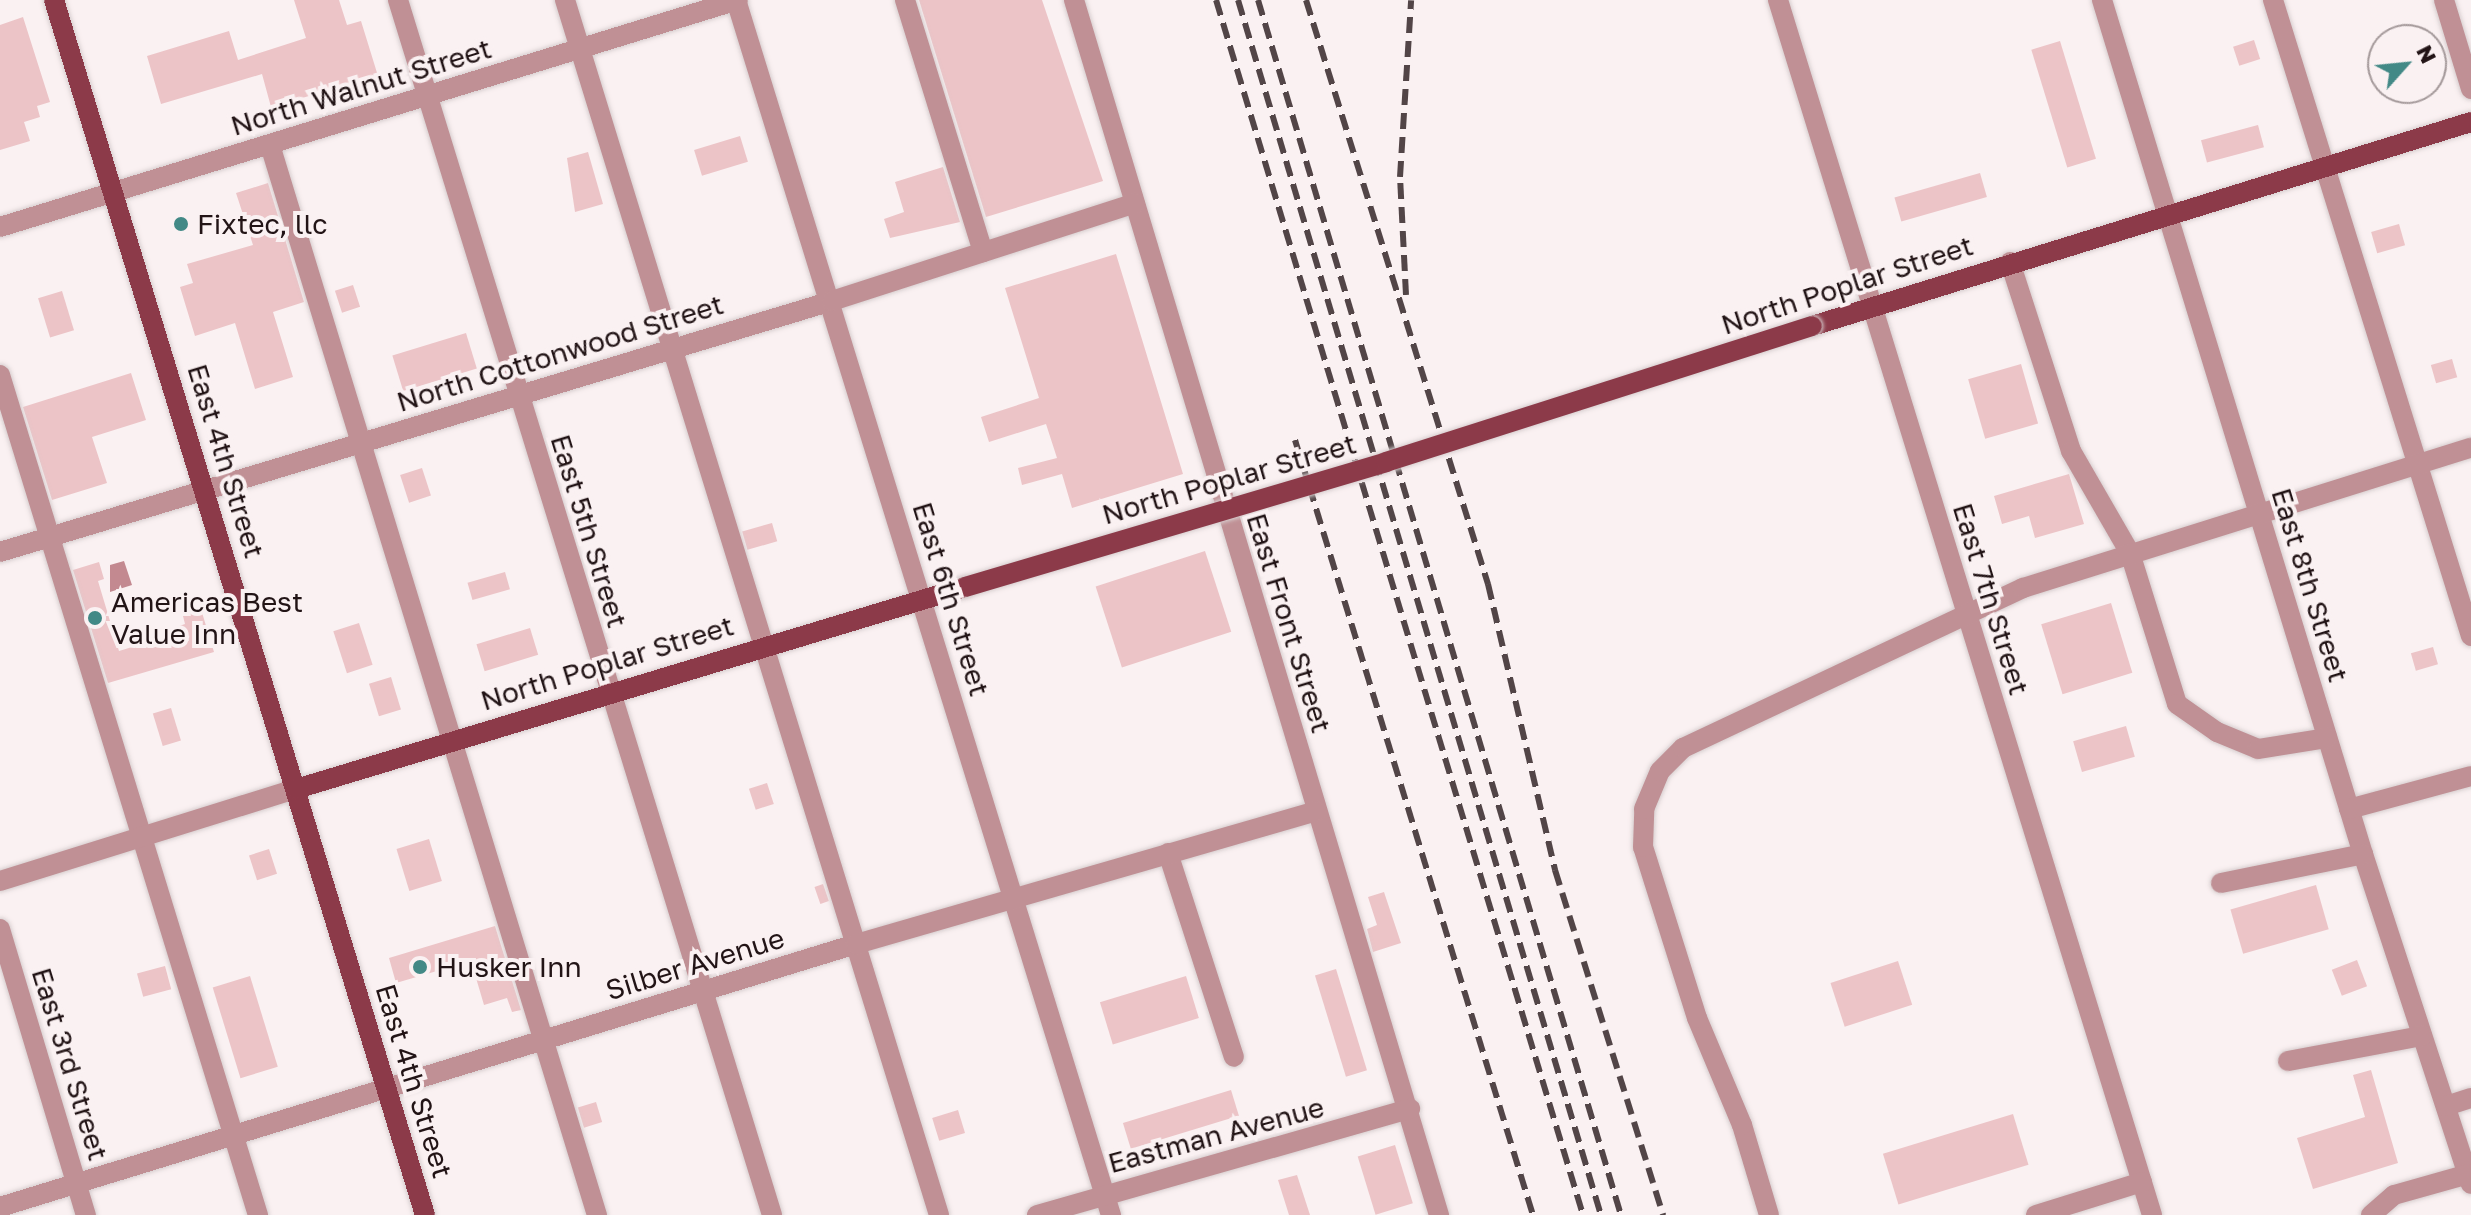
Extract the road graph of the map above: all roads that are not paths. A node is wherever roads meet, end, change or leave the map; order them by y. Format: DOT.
graph roads {
  1 [pos="54,0"];
  2 [pos="398,0"];
  3 [pos="565,0"];
  4 [pos="736,0"];
  5 [pos="905,0"];
  6 [pos="1074,0"];
  7 [pos="2102,0"];
  8 [pos="2273,0"];
  9 [pos="2444,0"];
  10 [pos="1782,1"];
  11 [pos="580,48"];
  12 [pos="2471,89"];
  13 [pos="427,97"];
  14 [pos="2471,122"];
  15 [pos="270,145"];
  16 [pos="2324,167"];
  17 [pos="115,192"];
  18 [pos="1135,203"];
  19 [pos="2167,214"];
  20 [pos="0,227"];
  21 [pos="983,252"];
  22 [pos="2010,262"];
  23 [pos="832,301"];
  24 [pos="1872,307"];
  25 [pos="674,347"];
  26 [pos="0,375"];
  27 [pos="518,394"];
  28 [pos="362,442"];
  29 [pos="2471,448"];
  30 [pos="2417,464"];
  31 [pos="207,490"];
  32 [pos="2258,512"];
  33 [pos="50,537"];
  34 [pos="0,552"];
  35 [pos="2130,553"];
  36 [pos="922,599"];
  37 [pos="1966,611"];
  38 [pos="2471,636"];
  39 [pos="765,644"];
  40 [pos="609,692"];
  41 [pos="2327,738"];
  42 [pos="449,740"];
  43 [pos="2471,776"];
  44 [pos="296,789"];
  45 [pos="2349,809"];
  46 [pos="1316,811"];
  47 [pos="142,836"];
  48 [pos="1168,853"];
  49 [pos="2363,854"];
  50 [pos="0,881"];
  51 [pos="2221,883"];
  52 [pos="1013,897"];
  53 [pos="0,929"];
  54 [pos="856,944"];
  55 [pos="701,991"];
  56 [pos="2422,1036"];
  57 [pos="542,1040"];
  58 [pos="1234,1057"];
  59 [pos="2288,1061"];
  60 [pos="386,1087"];
  61 [pos="2471,1098"];
  62 [pos="2446,1106"];
  63 [pos="1410,1109"];
  64 [pos="234,1134"];
  65 [pos="2470,1179"];
  66 [pos="2142,1182"];
  67 [pos="76,1183"];
  68 [pos="1104,1194"];
  69 [pos="0,1207"];
  70 [pos="86,1215"];
  71 [pos="258,1215"];
  72 [pos="425,1215"];
  73 [pos="597,1215"];
  74 [pos="772,1215"];
  75 [pos="939,1215"];
  76 [pos="1037,1215"];
  77 [pos="1111,1215"];
  78 [pos="1439,1215"];
  79 [pos="1769,1215"];
  80 [pos="2036,1215"];
  81 [pos="2152,1215"];
  82 [pos="2371,1215"];
  1 -- 17 [label="main road, East 4th Street"];
  2 -- 13 [label="street, East 5th Street"];
  3 -- 11 [label="street"];
  4 -- 11 [label="street, North Walnut Street"];
  4 -- 23 [label="street, East 6th Street"];
  5 -- 21 [label="street"];
  6 -- 18 [label="street, East Front Street"];
  7 -- 19 [label="street, East 8th Street"];
  8 -- 16 [label="street"];
  9 -- 12 [label="street"];
  10 -- 24 [label="street, East 7th Street"];
  11 -- 13 [label="street, North Walnut Street"];
  11 -- 25 [label="street"];
  13 -- 15 [label="street, North Walnut Street"];
  13 -- 27 [label="street, East 5th Street"];
  14 -- 16 [label="main road, North Poplar Street"];
  15 -- 17 [label="street, North Walnut Street"];
  15 -- 28 [label="street"];
  16 -- 19 [label="main road, North Poplar Street"];
  16 -- 30 [label="street"];
  17 -- 20 [label="street, North Walnut Street"];
  17 -- 31 [label="main road, East 4th Street"];
  18 -- 21 [label="street, North Cottonwood Street"];
  18 -- 46 [label="street, East Front Street"];
  19 -- 22 [label="main road, North Poplar Street"];
  19 -- 32 [label="street, East 8th Street"];
  21 -- 23 [label="street, North Cottonwood Street"];
  22 -- 24 [label="main road, North Poplar Street"];
  22 -- 35 [label="street"];
  23 -- 25 [label="street, North Cottonwood Street"];
  23 -- 36 [label="street, East 6th Street"];
  24 -- 36 [label="main road, North Poplar Street, bridge"];
  24 -- 37 [label="street, East 7th Street"];
  25 -- 27 [label="street, North Cottonwood Street"];
  25 -- 39 [label="street"];
  26 -- 33 [label="street"];
  27 -- 28 [label="street, North Cottonwood Street"];
  27 -- 40 [label="street, East 5th Street"];
  28 -- 31 [label="street, North Cottonwood Street"];
  28 -- 42 [label="street"];
  29 -- 30 [label="street"];
  30 -- 32 [label="street"];
  30 -- 38 [label="street"];
  31 -- 33 [label="street, North Cottonwood Street"];
  31 -- 44 [label="main road, East 4th Street"];
  32 -- 35 [label="street"];
  32 -- 41 [label="street, East 8th Street"];
  33 -- 34 [label="street, North Cottonwood Street"];
  33 -- 47 [label="street"];
  35 -- 37 [label="street"];
  35 -- 41 [label="street"];
  36 -- 39 [label="main road, North Poplar Street"];
  36 -- 52 [label="street, East 6th Street"];
  37 -- 66 [label="street, East 7th Street"];
  37 -- 79 [label="street"];
  39 -- 40 [label="main road, North Poplar Street"];
  39 -- 54 [label="street"];
  40 -- 42 [label="main road, North Poplar Street"];
  40 -- 55 [label="street, East 5th Street"];
  41 -- 45 [label="street, East 8th Street"];
  42 -- 44 [label="main road, North Poplar Street"];
  42 -- 57 [label="street"];
  43 -- 45 [label="street"];
  44 -- 47 [label="street, North Poplar Street"];
  44 -- 60 [label="main road, East 4th Street"];
  45 -- 49 [label="street, East 8th Street"];
  46 -- 48 [label="street, Silber Avenue"];
  46 -- 63 [label="street, East Front Street"];
  47 -- 50 [label="street, North Poplar Street"];
  47 -- 64 [label="street"];
  48 -- 52 [label="street, Silber Avenue"];
  48 -- 58 [label="street"];
  49 -- 51 [label="street"];
  49 -- 56 [label="street, East 8th Street"];
  52 -- 54 [label="street, Silber Avenue"];
  52 -- 68 [label="street, East 6th Street"];
  53 -- 67 [label="street, East 3rd Street"];
  54 -- 55 [label="street, Silber Avenue"];
  54 -- 75 [label="street"];
  55 -- 57 [label="street, Silber Avenue"];
  55 -- 74 [label="street, East 5th Street"];
  56 -- 59 [label="street"];
  56 -- 62 [label="street, East 8th Street"];
  57 -- 60 [label="street, Silber Avenue"];
  57 -- 73 [label="street"];
  60 -- 64 [label="street, Silber Avenue"];
  60 -- 72 [label="main road, East 4th Street"];
  61 -- 62 [label="street"];
  62 -- 65 [label="street, East 8th Street"];
  63 -- 68 [label="street, Eastman Avenue"];
  63 -- 78 [label="street, East Front Street"];
  64 -- 67 [label="street, Silber Avenue"];
  64 -- 71 [label="street"];
  65 -- 82 [label="street"];
  66 -- 80 [label="street"];
  66 -- 81 [label="street, East 7th Street"];
  67 -- 69 [label="street, Silber Avenue"];
  67 -- 70 [label="street, East 3rd Street"];
  68 -- 76 [label="street, Eastman Avenue"];
  68 -- 77 [label="street, East 6th Street"];
}
